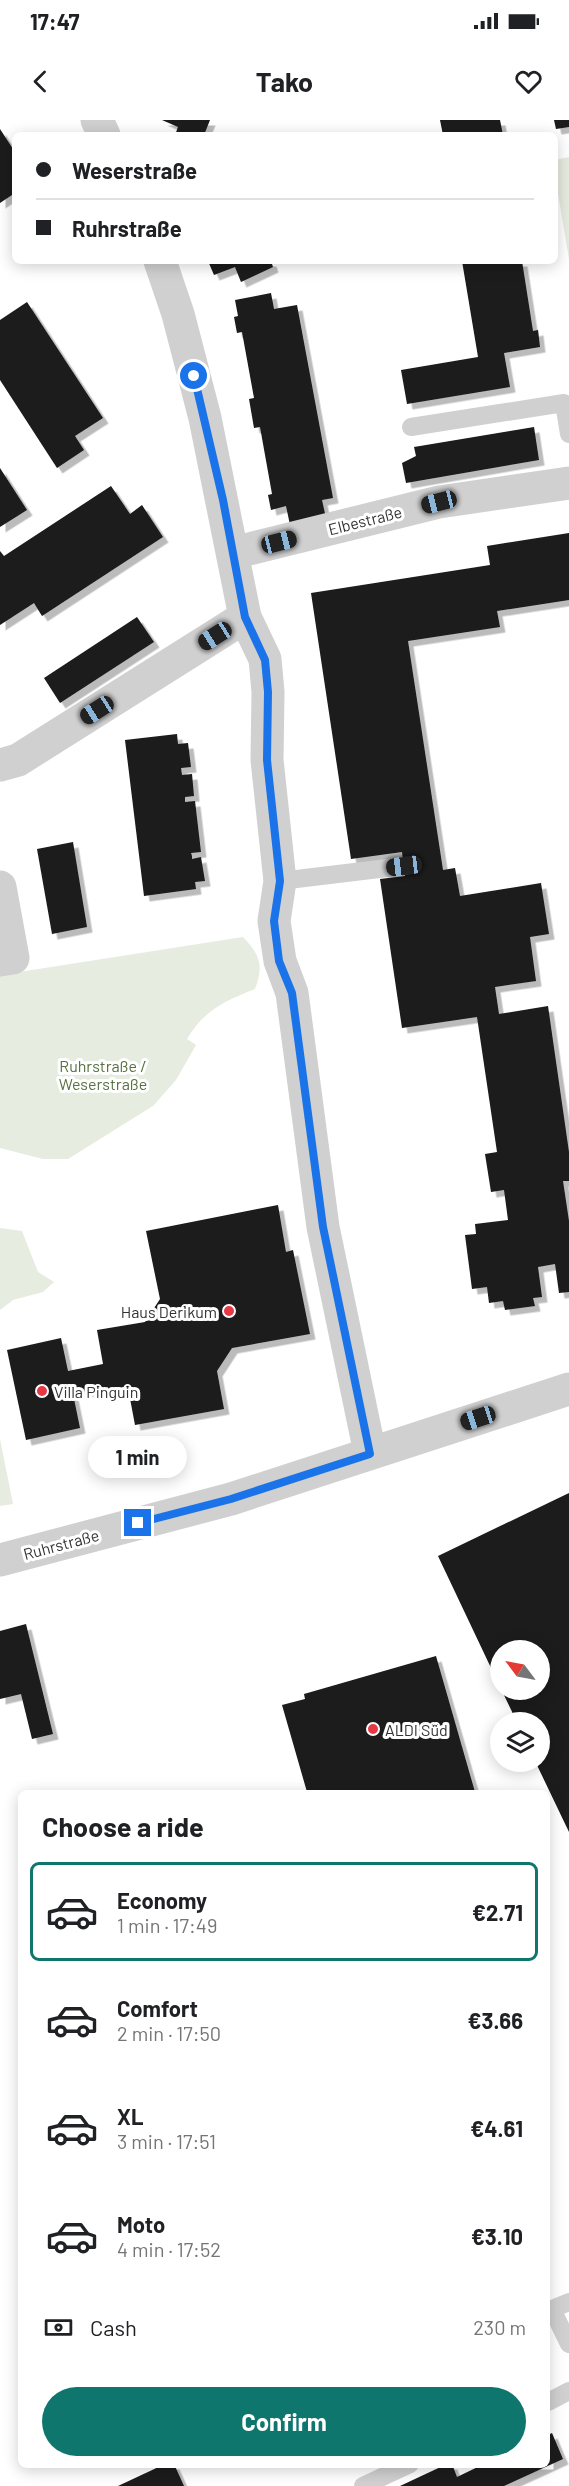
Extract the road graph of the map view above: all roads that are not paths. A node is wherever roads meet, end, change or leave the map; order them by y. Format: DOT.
graph roads {
  1 [pos="161,264"];
  2 [pos="411,426"];
  3 [pos="569,434"];
  4 [pos="569,483"];
  5 [pos="233,553"];
  6 [pos="245,617"];
  7 [pos="0,765"];
  8 [pos="404,866"];
  9 [pos="280,881"];
  10 [pos="0,887"];
  11 [pos="0,960"];
  12 [pos="569,1389"];
  13 [pos="370,1454"];
  14 [pos="0,1560"];
  15 [pos="569,2302"];
  16 [pos="550,2307"];
  17 [pos="569,2344"];
  18 [pos="569,2391"];
  19 [pos="550,2401"];
  20 [pos="401,2468"];
  21 [pos="363,2486"];
  1 -- 5 [label="street"];
  2 -- 3 [label="lane"];
  4 -- 5 [label="street, Elbestraße"];
  5 -- 6 [label="street"];
  6 -- 7 [label="street"];
  6 -- 9 [label="street"];
  8 -- 9 [label="lane"];
  9 -- 13 [label="street"];
  10 -- 11 [label="street"];
  12 -- 13 [label="street, Ruhrstraße"];
  13 -- 14 [label="street, Ruhrstraße"];
  15 -- 16 [label="lane"];
  16 -- 17 [label="lane"];
  18 -- 19 [label="lane"];
  20 -- 21 [label="lane"];
}
